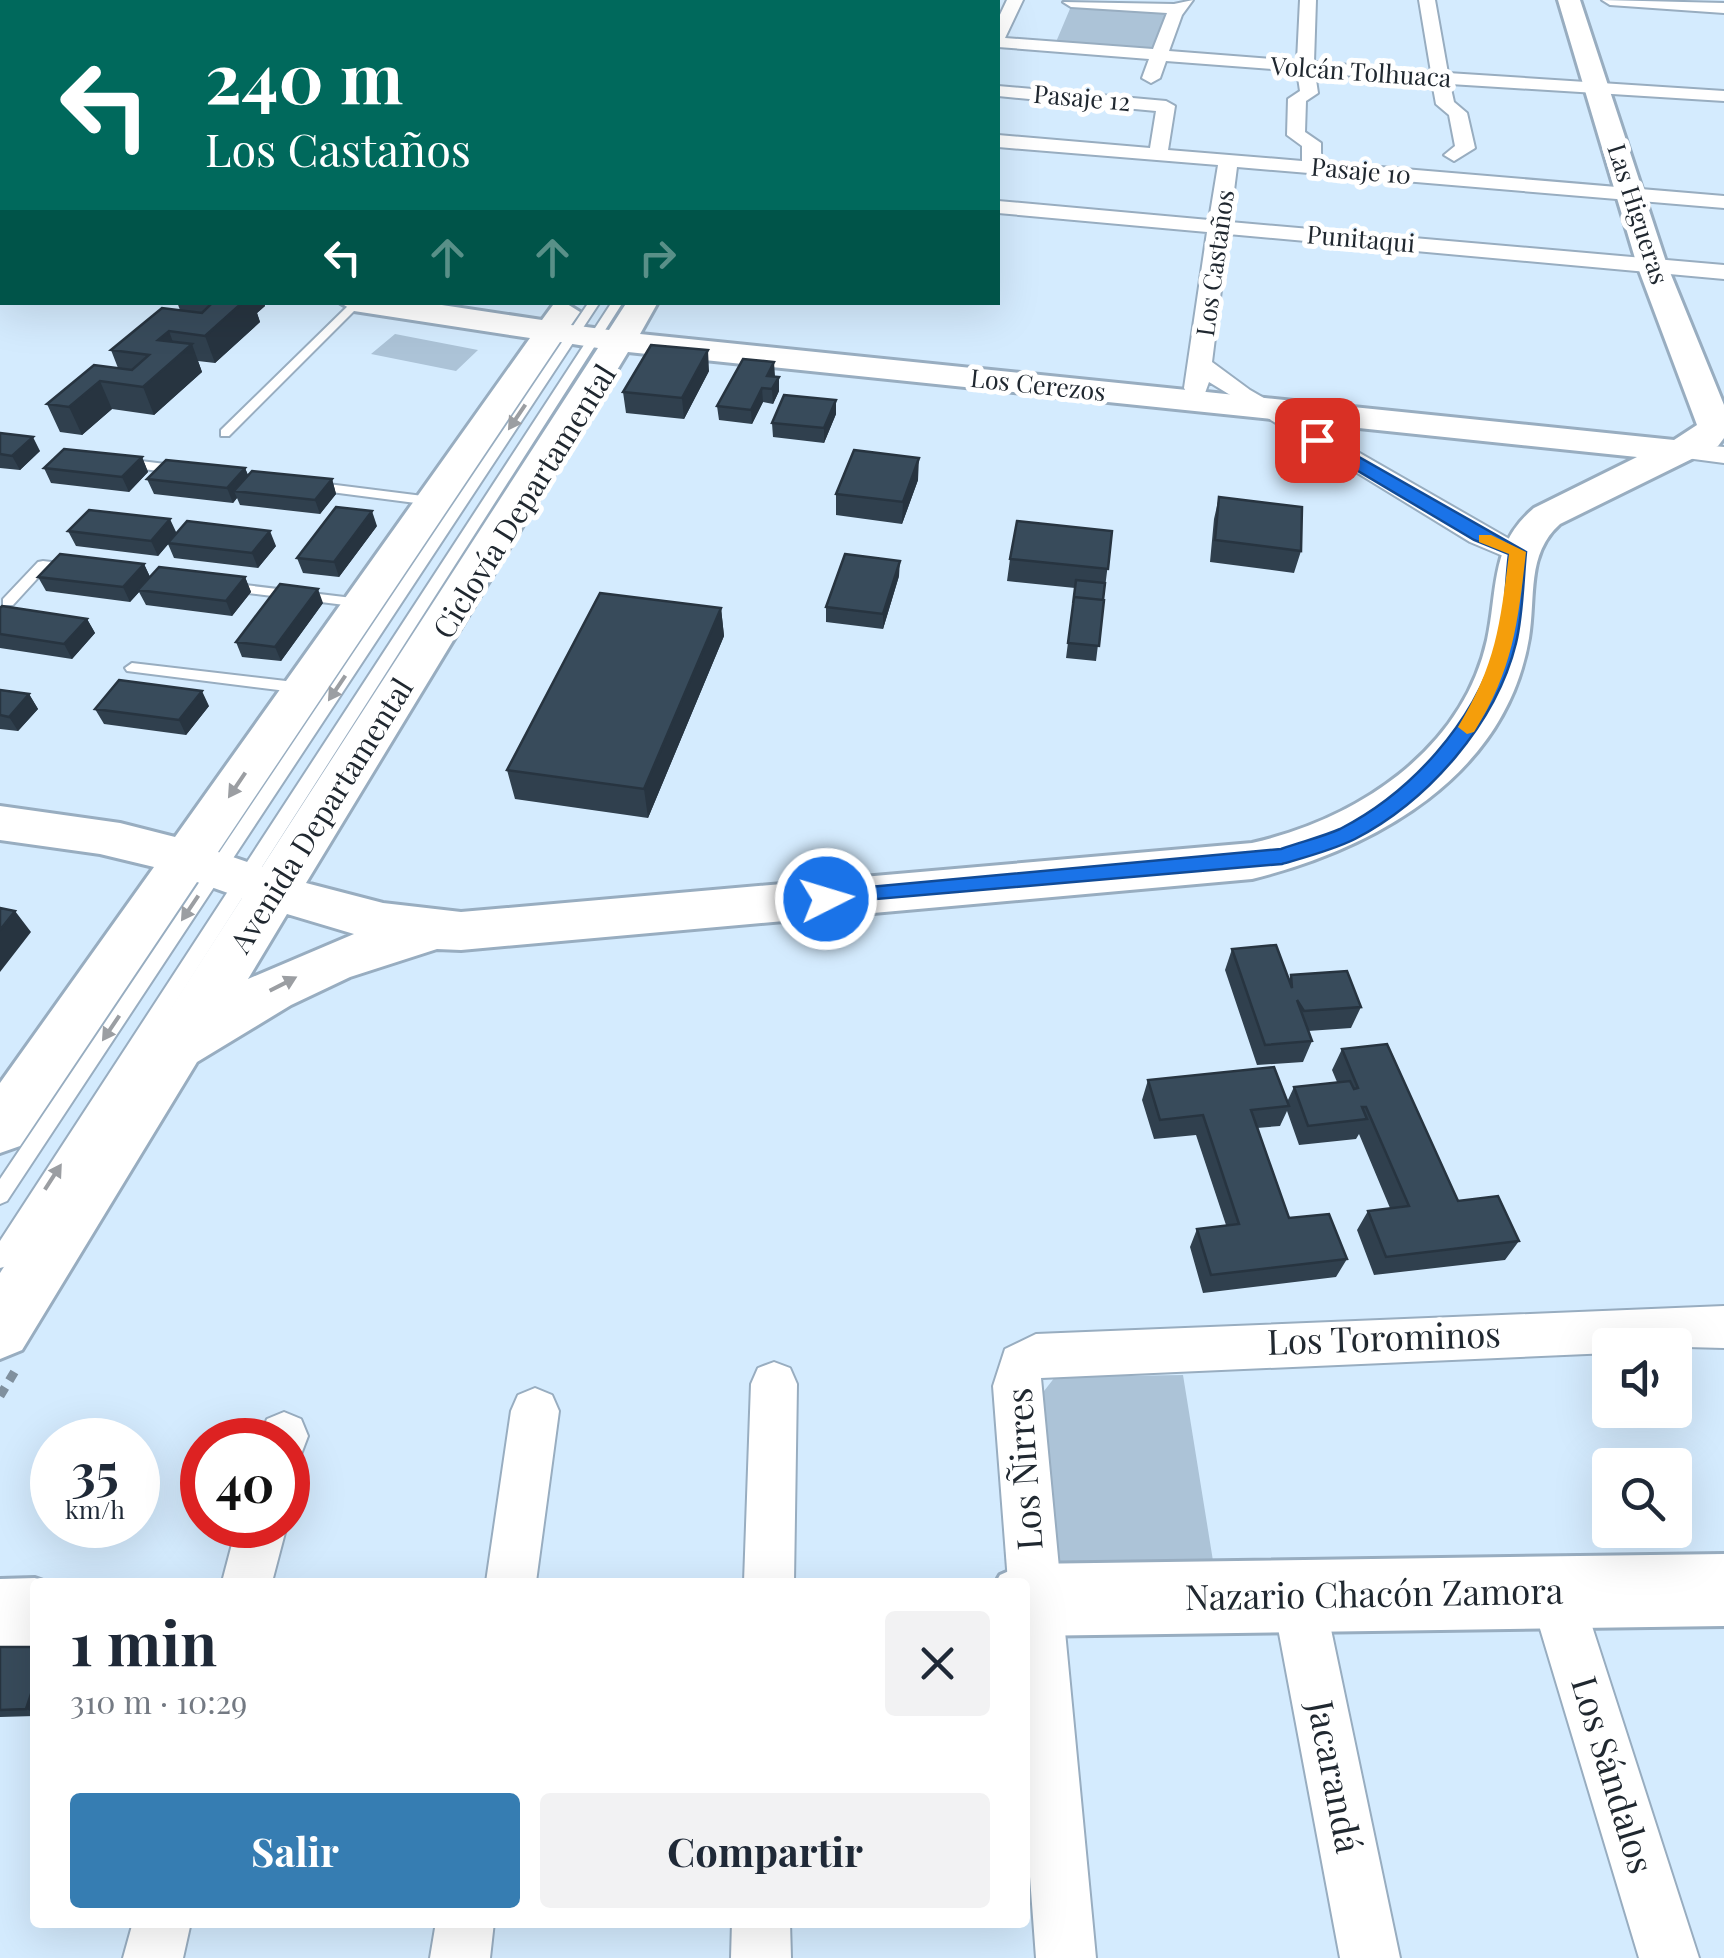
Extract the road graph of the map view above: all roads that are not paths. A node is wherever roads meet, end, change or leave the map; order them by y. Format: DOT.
graph roads {
  1 [pos="1014,0"];
  2 [pos="1308,0"];
  3 [pos="1427,0"];
  4 [pos="1569,0"];
  5 [pos="1610,0"];
  6 [pos="1071,2"];
  7 [pos="1180,5"];
  8 [pos="1721,8"];
  9 [pos="1000,34"];
  10 [pos="1000,39"];
  11 [pos="1158,54"];
  12 [pos="1307,68"];
  13 [pos="1440,78"];
  14 [pos="1597,88"];
  15 [pos="1000,91"];
  16 [pos="1724,96"];
  17 [pos="1144,103"];
  18 [pos="1446,104"];
  19 [pos="1317,105"];
  20 [pos="1000,141"];
  21 [pos="1312,143"];
  22 [pos="1443,144"];
  23 [pos="1158,154"];
  24 [pos="1228,160"];
  25 [pos="1311,167"];
  26 [pos="1455,179"];
  27 [pos="1630,194"];
  28 [pos="1724,202"];
  29 [pos="1000,207"];
  30 [pos="1222,227"];
  31 [pos="1652,265"];
  32 [pos="1724,272"];
  33 [pos="354,305"];
  34 [pos="373,305"];
  35 [pos="593,305"];
  36 [pos="614,305"];
  37 [pos="636,305"];
  38 [pos="579,330"];
  39 [pos="1201,365"];
  40 [pos="1194,400"];
  41 [pos="1262,408"];
  42 [pos="1330,428"];
  43 [pos="225,432"];
  44 [pos="1711,439"];
  45 [pos="1621,460"];
  46 [pos="117,462"];
  47 [pos="193,472"];
  48 [pos="287,483"];
  49 [pos="517,500"];
  50 [pos="431,501"];
  51 [pos="1518,552"];
  52 [pos="82,570"];
  53 [pos="214,586"];
  54 [pos="433,588"];
  55 [pos="8,602"];
  56 [pos="361,604"];
  57 [pos="132,668"];
  58 [pos="303,688"];
  59 [pos="0,823"];
  60 [pos="230,876"];
  61 [pos="434,931"];
  62 [pos="172,1056"];
  63 [pos="0,1129"];
  64 [pos="0,1195"];
  65 [pos="0,1259"];
  66 [pos="1724,1327"];
  67 [pos="10,1345"];
  68 [pos="1045,1355"];
  69 [pos="774,1384"];
  70 [pos="535,1410"];
  71 [pos="256,1548"];
  72 [pos="249,1578"];
  73 [pos="513,1578"];
  74 [pos="769,1578"];
  75 [pos="1029,1578"];
  76 [pos="1724,1590"];
  77 [pos="1555,1592"];
  78 [pos="1298,1596"];
  79 [pos="1030,1600"];
  80 [pos="0,1614"];
  81 [pos="30,1614"];
  82 [pos="160,1928"];
  83 [pos="464,1928"];
  84 [pos="761,1928"];
  85 [pos="153,1958"];
  86 [pos="460,1958"];
  87 [pos="760,1958"];
  88 [pos="1066,1958"];
  89 [pos="1370,1958"];
  90 [pos="1670,1958"];
  1 -- 9 [label="street"];
  2 -- 12 [label="street"];
  3 -- 13 [label="street"];
  4 -- 14 [label="street, Las Higueras"];
  5 -- 8 [label="street"];
  6 -- 7 [label="street"];
  7 -- 11 [label="street"];
  10 -- 11 [label="street, Volcán Tolhuaca"];
  11 -- 12 [label="street, Volcán Tolhuaca"];
  11 -- 17 [label="street"];
  12 -- 13 [label="street, Volcán Tolhuaca"];
  12 -- 19 [label="street"];
  13 -- 14 [label="street, Volcán Tolhuaca"];
  13 -- 18 [label="street"];
  14 -- 16 [label="street, Volcán Tolhuaca"];
  14 -- 27 [label="street, Las Higueras"];
  15 -- 17 [label="street, Pasaje 12"];
  17 -- 23 [label="street, Pasaje 12"];
  18 -- 22 [label="street"];
  18 -- 22 [label="street"];
  19 -- 21 [label="street"];
  19 -- 21 [label="street"];
  20 -- 23 [label="street, Pasaje 10"];
  21 -- 25 [label="street"];
  22 -- 26 [label="street"];
  23 -- 24 [label="street, Pasaje 10"];
  24 -- 25 [label="street, Pasaje 10"];
  24 -- 30 [label="street, Los Castaños"];
  25 -- 26 [label="street, Pasaje 10"];
  26 -- 27 [label="street, Pasaje 10"];
  27 -- 28 [label="street, Pasaje 10"];
  27 -- 31 [label="street, Las Higueras"];
  29 -- 30 [label="street, Punitaqui"];
  30 -- 31 [label="street, Punitaqui"];
  30 -- 39 [label="street, Los Castaños"];
  31 -- 32 [label="street, Punitaqui"];
  31 -- 44 [label="street, Las Higueras"];
  33 -- 43 [label="lane"];
  34 -- 38 [label="street, Los Cerezos"];
  35 -- 38 [label="lane"];
  36 -- 38 [label="lane"];
  37 -- 38 [label="street, Avenida Departamental"];
  38 -- 40 [label="street, Los Cerezos"];
  38 -- 49 [label="street, Avenida Departamental"];
  38 -- 50 [label="street, Avenida Departamental"];
  38 -- 54 [label="lane"];
  38 -- 60 [label="lane, one-way"];
  39 -- 40 [label="street, Los Castaños"];
  39 -- 41 [label="street, Los Castaños"];
  40 -- 41 [label="street, Los Cerezos"];
  41 -- 42 [label="street, Los Cerezos"];
  42 -- 45 [label="street, Los Cerezos"];
  42 -- 51 [label="street"];
  44 -- 45 [label="street"];
  45 -- 51 [label="street"];
  46 -- 47 [label="lane"];
  48 -- 50 [label="lane"];
  49 -- 54 [label="lane"];
  49 -- 60 [label="street, Avenida Departamental"];
  50 -- 56 [label="street, Avenida Departamental"];
  51 -- 61 [label="street"];
  52 -- 55 [label="lane"];
  53 -- 56 [label="lane"];
  54 -- 60 [label="lane"];
  56 -- 58 [label="street, Avenida Departamental"];
  57 -- 58 [label="lane"];
  58 -- 60 [label="street, Avenida Departamental, one-way"];
  59 -- 60 [label="street"];
  60 -- 61 [label="street"];
  60 -- 62 [label="street, Avenida Departamental"];
  60 -- 63 [label="street, Avenida Departamental"];
  60 -- 64 [label="lane, one-way"];
  65 -- 60 [label="lane, one-way"];
  62 -- 61 [label="street, one-way"];
  62 -- 67 [label="street, Avenida Departamental"];
  66 -- 68 [label="street, Los Torominos"];
  68 -- 75 [label="street, Los Ñirres"];
  69 -- 74 [label="street"];
  70 -- 73 [label="street"];
  71 -- 72 [label="street"];
  76 -- 77 [label="street, Nazario Chacón Zamora"];
  77 -- 78 [label="street, Nazario Chacón Zamora"];
  77 -- 90 [label="street, Los Sándalos"];
  78 -- 79 [label="street, Nazario Chacón Zamora"];
  78 -- 89 [label="street, Jacarandá"];
  79 -- 88 [label="street, Los Ñirres"];
  80 -- 81 [label="street"];
  82 -- 85 [label="street"];
  83 -- 86 [label="street"];
  84 -- 87 [label="street"];
}
